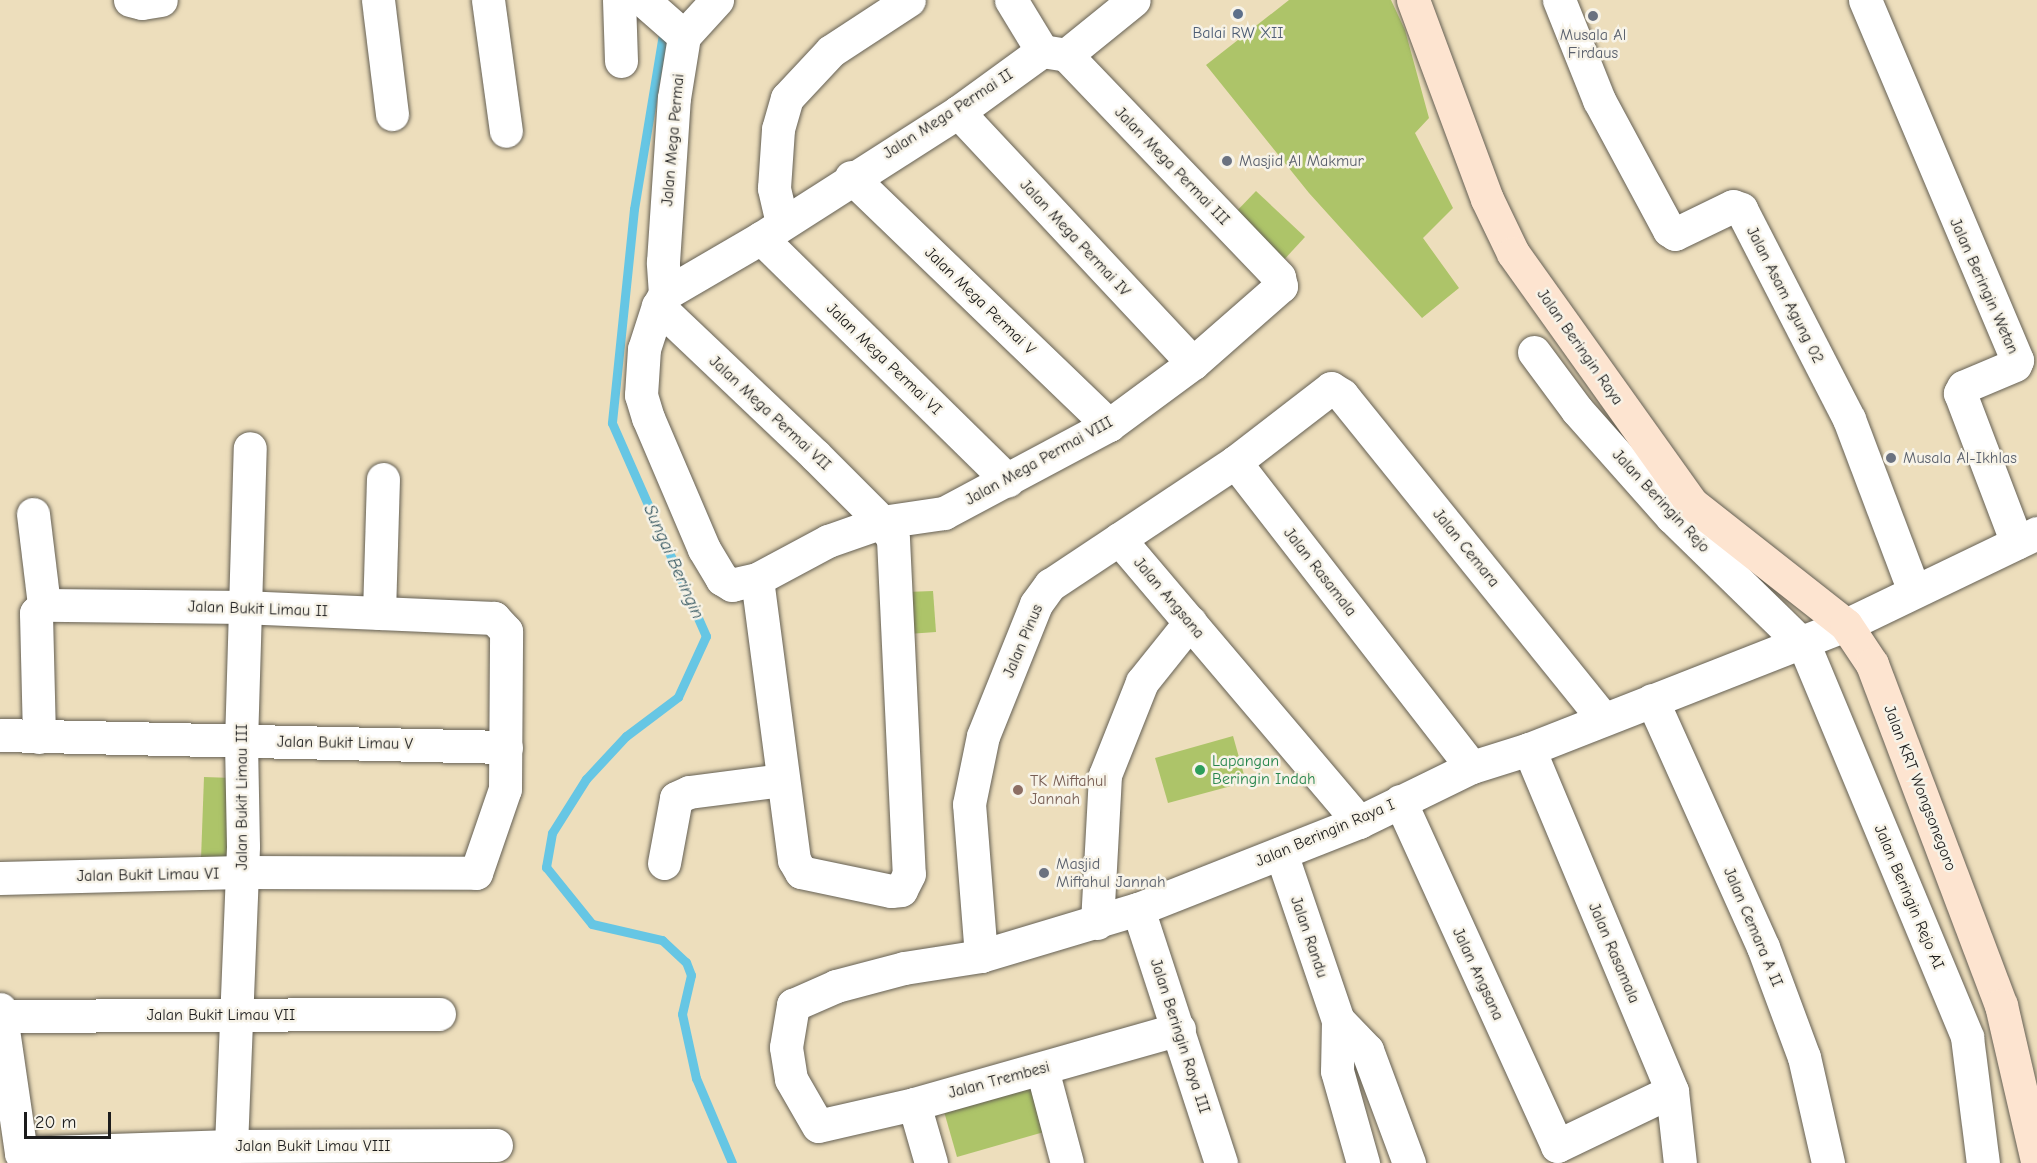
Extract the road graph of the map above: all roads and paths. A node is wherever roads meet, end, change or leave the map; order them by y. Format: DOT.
graph roads {
  1 [pos="130,0"];
  2 [pos="161,0"];
  3 [pos="378,0"];
  4 [pos="488,0"];
  5 [pos="619,0"];
  6 [pos="643,0"];
  7 [pos="717,0"];
  8 [pos="909,0"];
  9 [pos="1011,0"];
  10 [pos="1134,0"];
  11 [pos="1413,0"];
  12 [pos="1559,0"];
  13 [pos="1865,0"];
  14 [pos="684,36"];
  15 [pos="1054,53"];
  16 [pos="621,61"];
  17 [pos="958,112"];
  18 [pos="392,114"];
  19 [pos="506,131"];
  20 [pos="850,177"];
  21 [pos="771,231"];
  22 [pos="1279,277"];
  23 [pos="662,300"];
  24 [pos="1534,352"];
  25 [pos="1193,363"];
  26 [pos="1324,391"];
  27 [pos="1109,425"];
  28 [pos="250,448"];
  29 [pos="1234,462"];
  30 [pos="382,478"];
  31 [pos="1008,481"];
  32 [pos="33,514"];
  33 [pos="882,522"];
  34 [pos="2027,538"];
  35 [pos="1119,539"];
  36 [pos="757,579"];
  37 [pos="1914,591"];
  38 [pos="44,606"];
  39 [pos="247,607"];
  40 [pos="380,613"];
  41 [pos="1190,622"];
  42 [pos="1846,625"];
  43 [pos="1800,640"];
  44 [pos="1652,700"];
  45 [pos="1603,718"];
  46 [pos="0,735"];
  47 [pos="39,737"];
  48 [pos="241,743"];
  49 [pos="507,747"];
  50 [pos="1529,749"];
  51 [pos="1472,767"];
  52 [pos="781,780"];
  53 [pos="1400,801"];
  54 [pos="1359,822"];
  55 [pos="1281,853"];
  56 [pos="664,862"];
  57 [pos="241,872"];
  58 [pos="476,873"];
  59 [pos="0,878"];
  60 [pos="1138,909"];
  61 [pos="1097,923"];
  62 [pos="981,956"];
  63 [pos="1,1012"];
  64 [pos="235,1014"];
  65 [pos="440,1014"];
  66 [pos="1338,1020"];
  67 [pos="1179,1029"];
  68 [pos="1042,1069"];
  69 [pos="1672,1091"];
  70 [pos="2028,1097"];
  71 [pos="914,1104"];
  72 [pos="818,1126"];
  73 [pos="496,1145"];
  74 [pos="231,1146"];
  75 [pos="436,1154"];
  76 [pos="1556,1154"];
  77 [pos="16,1158"];
  78 [pos="2037,1161"];
  79 [pos="931,1163"];
  80 [pos="1067,1163"];
  81 [pos="1221,1163"];
  82 [pos="1363,1163"];
  83 [pos="1409,1163"];
  84 [pos="1680,1163"];
  85 [pos="1827,1163"];
  86 [pos="1983,1163"];
  1 -- 2 [label="street"];
  3 -- 18 [label="street"];
  4 -- 19 [label="street"];
  5 -- 16 [label="street"];
  6 -- 14 [label="street"];
  7 -- 14 [label="street"];
  8 -- 21 [label="street"];
  9 -- 15 [label="street, Jalan Mega Permai III"];
  10 -- 15 [label="street, Jalan Mega Permai II"];
  11 -- 42 [label="street, Jalan Beringin Raya"];
  12 -- 37 [label="street, Jalan Asam Agung 02"];
  13 -- 34 [label="street, Jalan Beringin Wetan"];
  14 -- 23 [label="street, Jalan Mega Permai"];
  15 -- 17 [label="street, Jalan Mega Permai II"];
  15 -- 22 [label="street, Jalan Mega Permai III"];
  17 -- 20 [label="street, Jalan Mega Permai II"];
  17 -- 25 [label="street, Jalan Mega Permai IV"];
  20 -- 21 [label="street, Jalan Mega Permai II"];
  20 -- 27 [label="street, Jalan Mega Permai V"];
  21 -- 23 [label="street"];
  21 -- 31 [label="street, Jalan Mega Permai VI"];
  22 -- 25 [label="street, Jalan Mega Permai VIII"];
  23 -- 33 [label="street, Jalan Mega Permai VII"];
  23 -- 36 [label="street, Jalan Mega Permai VIII"];
  24 -- 43 [label="street, Jalan Beringin Rejo"];
  25 -- 27 [label="street, Jalan Mega Permai VIII"];
  26 -- 29 [label="street, Jalan Pinus"];
  26 -- 45 [label="street, Jalan Cemara"];
  27 -- 31 [label="street, Jalan Mega Permai VIII"];
  28 -- 39 [label="street, Jalan Bukit Limau III"];
  29 -- 35 [label="street, Jalan Pinus"];
  29 -- 51 [label="street, Jalan Rasamala"];
  30 -- 40 [label="street"];
  31 -- 33 [label="street, Jalan Mega Permai VIII"];
  32 -- 38 [label="street"];
  33 -- 36 [label="street, Jalan Mega Permai VIII"];
  33 -- 52 [label="street"];
  34 -- 37 [label="street"];
  35 -- 41 [label="street, Jalan Angsana"];
  35 -- 62 [label="street, Jalan Pinus"];
  36 -- 52 [label="street"];
  37 -- 42 [label="street"];
  38 -- 39 [label="street, Jalan Bukit Limau II"];
  38 -- 47 [label="street"];
  39 -- 40 [label="street, Jalan Bukit Limau II"];
  39 -- 48 [label="street, Jalan Bukit Limau III"];
  40 -- 49 [label="street, Jalan Bukit Limau II"];
  41 -- 54 [label="street, Jalan Angsana"];
  41 -- 61 [label="street"];
  42 -- 43 [label="street, Jalan Beringin Raya I"];
  42 -- 70 [label="street, Jalan KRT Wongsonegoro"];
  43 -- 44 [label="street, Jalan Beringin Raya I"];
  43 -- 86 [label="street, Jalan Beringin Rejo AI"];
  44 -- 45 [label="street, Jalan Beringin Raya I"];
  44 -- 85 [label="street, Jalan Cemara A II"];
  45 -- 50 [label="street, Jalan Beringin Raya I"];
  46 -- 47 [label="street, Jalan Bukit Limau V"];
  47 -- 48 [label="street, Jalan Bukit Limau V"];
  48 -- 49 [label="street, Jalan Bukit Limau V"];
  48 -- 57 [label="street, Jalan Bukit Limau III"];
  49 -- 58 [label="street, Jalan Bukit Limau II"];
  50 -- 51 [label="street, Jalan Beringin Raya I"];
  50 -- 69 [label="street, Jalan Rasamala"];
  51 -- 53 [label="street, Jalan Beringin Raya I"];
  52 -- 56 [label="street"];
  53 -- 54 [label="street, Jalan Beringin Raya I"];
  53 -- 76 [label="street, Jalan Angsana"];
  54 -- 55 [label="street, Jalan Beringin Raya I"];
  55 -- 60 [label="street, Jalan Beringin Raya I"];
  55 -- 66 [label="street, Jalan Randu"];
  57 -- 58 [label="street, Jalan Bukit Limau VI"];
  57 -- 59 [label="street, Jalan Bukit Limau VI"];
  57 -- 64 [label="street, Jalan Bukit Limau III"];
  60 -- 61 [label="street, Jalan Beringin Raya I"];
  60 -- 67 [label="street, Jalan Beringin Raya III"];
  61 -- 62 [label="street, Jalan Beringin Raya I"];
  62 -- 72 [label="street, Jalan Beringin Raya I"];
  63 -- 64 [label="street, Jalan Bukit Limau VII"];
  63 -- 77 [label="street"];
  64 -- 65 [label="street, Jalan Bukit Limau VII"];
  64 -- 74 [label="street, Jalan Bukit Limau III"];
  66 -- 82 [label="street, Jalan Randu"];
  66 -- 83 [label="street, Jalan Randu"];
  67 -- 68 [label="street, Jalan Trembesi"];
  67 -- 81 [label="street, Jalan Beringin Raya III"];
  68 -- 71 [label="street, Jalan Trembesi"];
  68 -- 80 [label="street"];
  69 -- 76 [label="street"];
  69 -- 84 [label="street, Jalan Rasamala"];
  70 -- 78 [label="street, Jalan KRT Wongsonegoro"];
  71 -- 72 [label="street, Jalan Trembesi"];
  71 -- 79 [label="street"];
  73 -- 75 [label="street, Jalan Bukit Limau VIII"];
  74 -- 75 [label="street, Jalan Bukit Limau VIII"];
  74 -- 77 [label="street, Jalan Bukit Limau VIII"];
}
